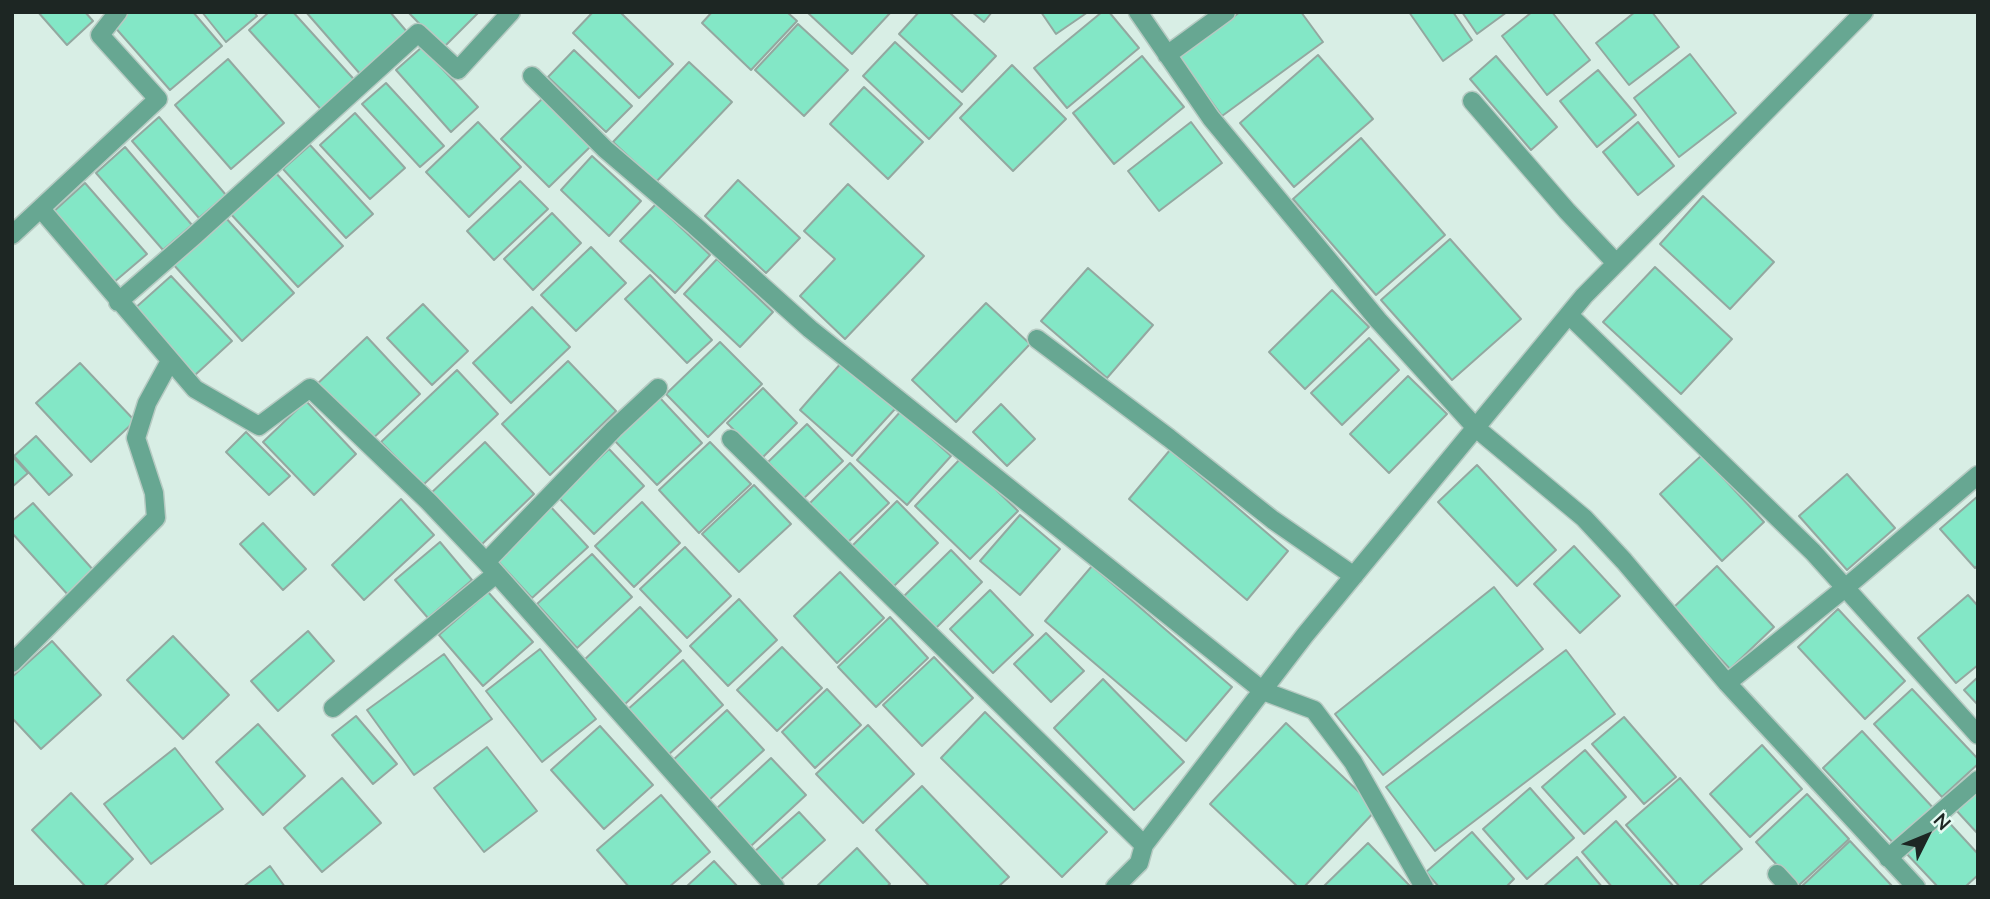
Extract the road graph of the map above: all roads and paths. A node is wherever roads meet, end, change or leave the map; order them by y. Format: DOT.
graph roads {
  1 [pos="118,12"];
  2 [pos="511,12"];
  3 [pos="1139,12"];
  4 [pos="1226,12"];
  5 [pos="1864,12"];
  6 [pos="1167,55"];
  7 [pos="531,76"];
  8 [pos="1472,102"];
  9 [pos="41,209"];
  10 [pos="12,235"];
  11 [pos="1616,263"];
  12 [pos="118,302"];
  13 [pos="1569,315"];
  14 [pos="1037,339"];
  15 [pos="170,361"];
  16 [pos="658,388"];
  17 [pos="1476,428"];
  18 [pos="732,439"];
  19 [pos="1978,475"];
  20 [pos="491,568"];
  21 [pos="1354,576"];
  22 [pos="1845,589"];
  23 [pos="12,663"];
  24 [pos="1727,683"];
  25 [pos="1263,691"];
  26 [pos="333,708"];
  27 [pos="1978,735"];
  28 [pos="1978,780"];
  29 [pos="1144,845"];
  30 [pos="1888,858"];
  31 [pos="775,887"];
  32 [pos="1115,887"];
  33 [pos="1424,887"];
  34 [pos="1916,887"];
  1 -- 9 [label="street"];
  2 -- 12 [label="street"];
  3 -- 6 [label="street"];
  4 -- 6 [label="street"];
  5 -- 11 [label="street"];
  6 -- 17 [label="street"];
  7 -- 25 [label="street"];
  8 -- 11 [label="street"];
  9 -- 10 [label="street"];
  9 -- 12 [label="street"];
  11 -- 13 [label="street"];
  12 -- 15 [label="street"];
  13 -- 17 [label="street"];
  13 -- 22 [label="street"];
  14 -- 21 [label="street"];
  15 -- 20 [label="street"];
  15 -- 23 [label="street"];
  16 -- 20 [label="street"];
  17 -- 21 [label="street"];
  17 -- 24 [label="street"];
  18 -- 29 [label="street"];
  19 -- 22 [label="street"];
  20 -- 26 [label="street"];
  20 -- 31 [label="street"];
  21 -- 25 [label="street"];
  22 -- 24 [label="street"];
  22 -- 27 [label="street"];
  24 -- 30 [label="street"];
  25 -- 29 [label="street"];
  25 -- 33 [label="street"];
  28 -- 30 [label="street"];
  29 -- 32 [label="street"];
  30 -- 34 [label="street"];
}
